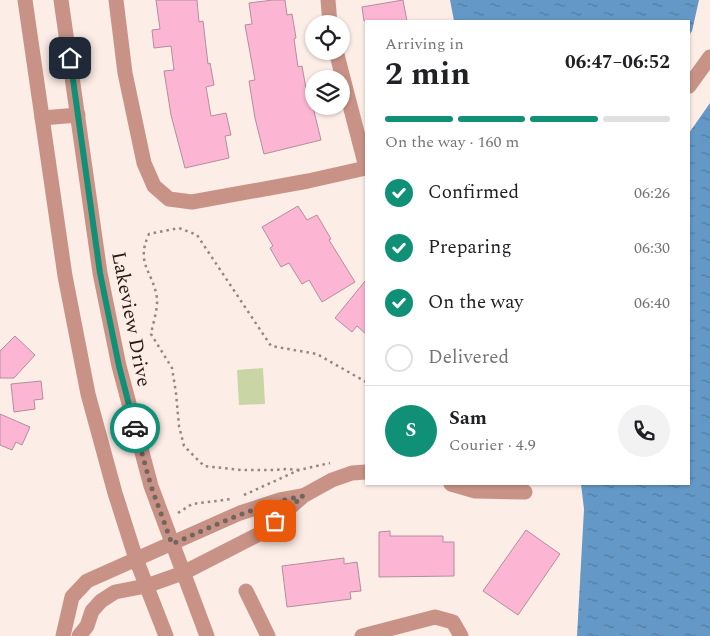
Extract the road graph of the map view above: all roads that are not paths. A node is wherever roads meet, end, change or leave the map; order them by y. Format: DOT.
graph roads {
  1 [pos="25,0"];
  2 [pos="61,0"];
  3 [pos="116,0"];
  4 [pos="328,0"];
  5 [pos="329,15"];
  6 [pos="710,57"];
  7 [pos="338,60"];
  8 [pos="690,85"];
  9 [pos="78,115"];
  10 [pos="42,118"];
  11 [pos="365,164"];
  12 [pos="365,168"];
  13 [pos="365,472"];
  14 [pos="455,485"];
  15 [pos="526,492"];
  16 [pos="303,496"];
  17 [pos="240,513"];
  18 [pos="251,539"];
  19 [pos="172,544"];
  20 [pos="136,559"];
  21 [pos="183,573"];
  22 [pos="146,586"];
  23 [pos="246,591"];
  24 [pos="63,636"];
  25 [pos="79,636"];
  26 [pos="166,636"];
  27 [pos="207,636"];
  28 [pos="268,636"];
  29 [pos="362,636"];
  30 [pos="460,636"];
  1 -- 10 [label="street"];
  2 -- 9 [label="street, Lakeview Drive"];
  3 -- 12 [label="street"];
  4 -- 5 [label="street"];
  6 -- 8 [label="street"];
  7 -- 11 [label="street"];
  9 -- 10 [label="street"];
  9 -- 19 [label="street, Lakeview Drive"];
  10 -- 20 [label="street"];
  13 -- 16 [label="street"];
  14 -- 15 [label="street"];
  16 -- 17 [label="street"];
  16 -- 18 [label="street"];
  17 -- 18 [label="street"];
  17 -- 19 [label="street"];
  18 -- 21 [label="street"];
  19 -- 20 [label="street"];
  19 -- 21 [label="street, Lakeview Drive"];
  20 -- 22 [label="street"];
  20 -- 24 [label="street"];
  21 -- 22 [label="street"];
  21 -- 27 [label="street, Lakeview Drive"];
  22 -- 25 [label="street"];
  22 -- 26 [label="street"];
  23 -- 28 [label="street"];
  29 -- 30 [label="street"];
}
